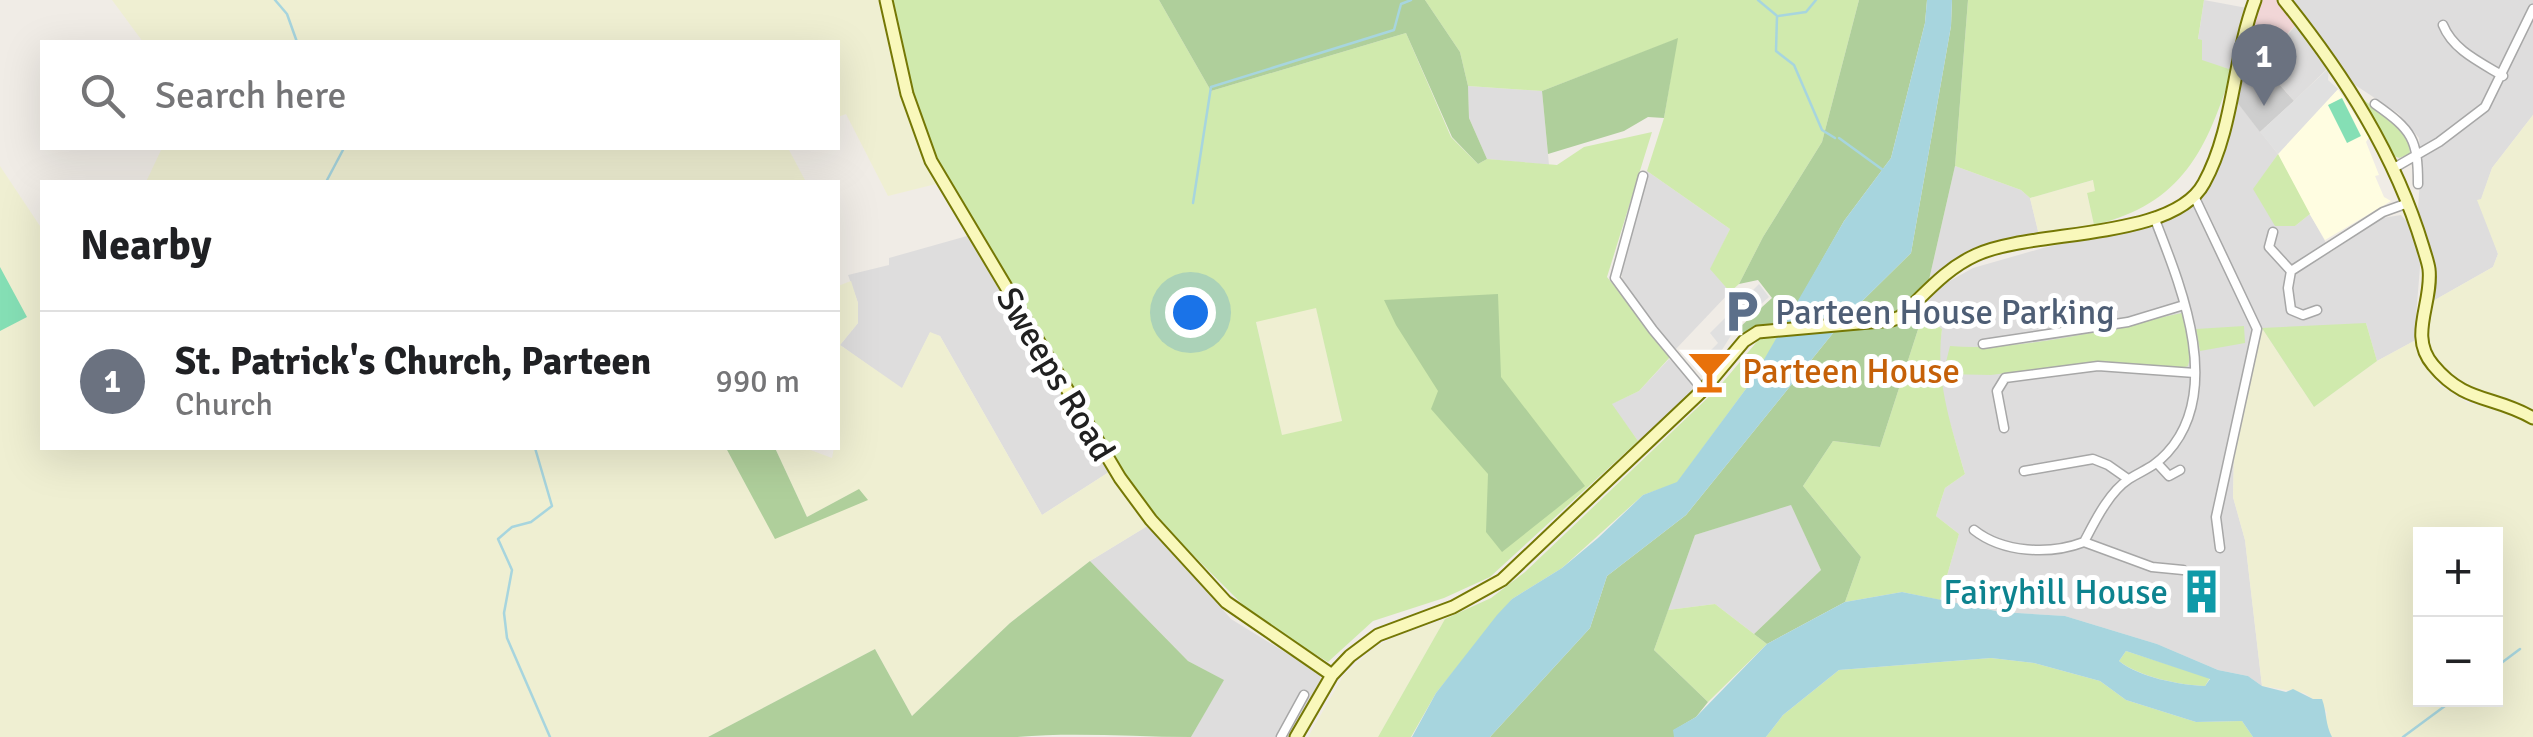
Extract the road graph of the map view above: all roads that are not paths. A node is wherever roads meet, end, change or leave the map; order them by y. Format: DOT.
graph roads {
  1 [pos="886,0"];
  2 [pos="2255,0"];
  3 [pos="2284,0"];
  4 [pos="2533,9"];
  5 [pos="2443,24"];
  6 [pos="2502,76"];
  7 [pos="2375,104"];
  8 [pos="2419,153"];
  9 [pos="2394,168"];
  10 [pos="1643,176"];
  11 [pos="2418,184"];
  12 [pos="2195,195"];
  13 [pos="2408,203"];
  14 [pos="2154,218"];
  15 [pos="2273,232"];
  16 [pos="2291,270"];
  17 [pos="2184,304"];
  18 [pos="2316,310"];
  19 [pos="1983,344"];
  20 [pos="2195,372"];
  21 [pos="1703,390"];
  22 [pos="2533,418"];
  23 [pos="2004,428"];
  24 [pos="2157,463"];
  25 [pos="2180,470"];
  26 [pos="2024,471"];
  27 [pos="2128,479"];
  28 [pos="1974,530"];
  29 [pos="2084,542"];
  30 [pos="2220,548"];
  31 [pos="2184,570"];
  32 [pos="1332,675"];
  33 [pos="1304,695"];
  34 [pos="1281,737"];
  35 [pos="1296,737"];
  1 -- 32 [label="street, Sweeps Road"];
  2 -- 12 [label="street"];
  3 -- 9 [label="street"];
  4 -- 6 [label="street"];
  5 -- 6 [label="street"];
  6 -- 8 [label="street"];
  7 -- 8 [label="street"];
  8 -- 9 [label="street"];
  8 -- 11 [label="street"];
  9 -- 13 [label="street"];
  10 -- 21 [label="street"];
  12 -- 14 [label="street"];
  12 -- 30 [label="street"];
  13 -- 16 [label="street"];
  13 -- 22 [label="street"];
  14 -- 17 [label="street"];
  14 -- 21 [label="street"];
  15 -- 16 [label="street"];
  16 -- 18 [label="street"];
  17 -- 19 [label="street"];
  17 -- 20 [label="street"];
  20 -- 23 [label="street"];
  20 -- 24 [label="street"];
  21 -- 32 [label="street"];
  24 -- 25 [label="street"];
  24 -- 27 [label="street"];
  26 -- 27 [label="street"];
  27 -- 29 [label="street"];
  28 -- 29 [label="street"];
  29 -- 31 [label="street"];
  32 -- 35 [label="street"];
  33 -- 34 [label="street"];
}
